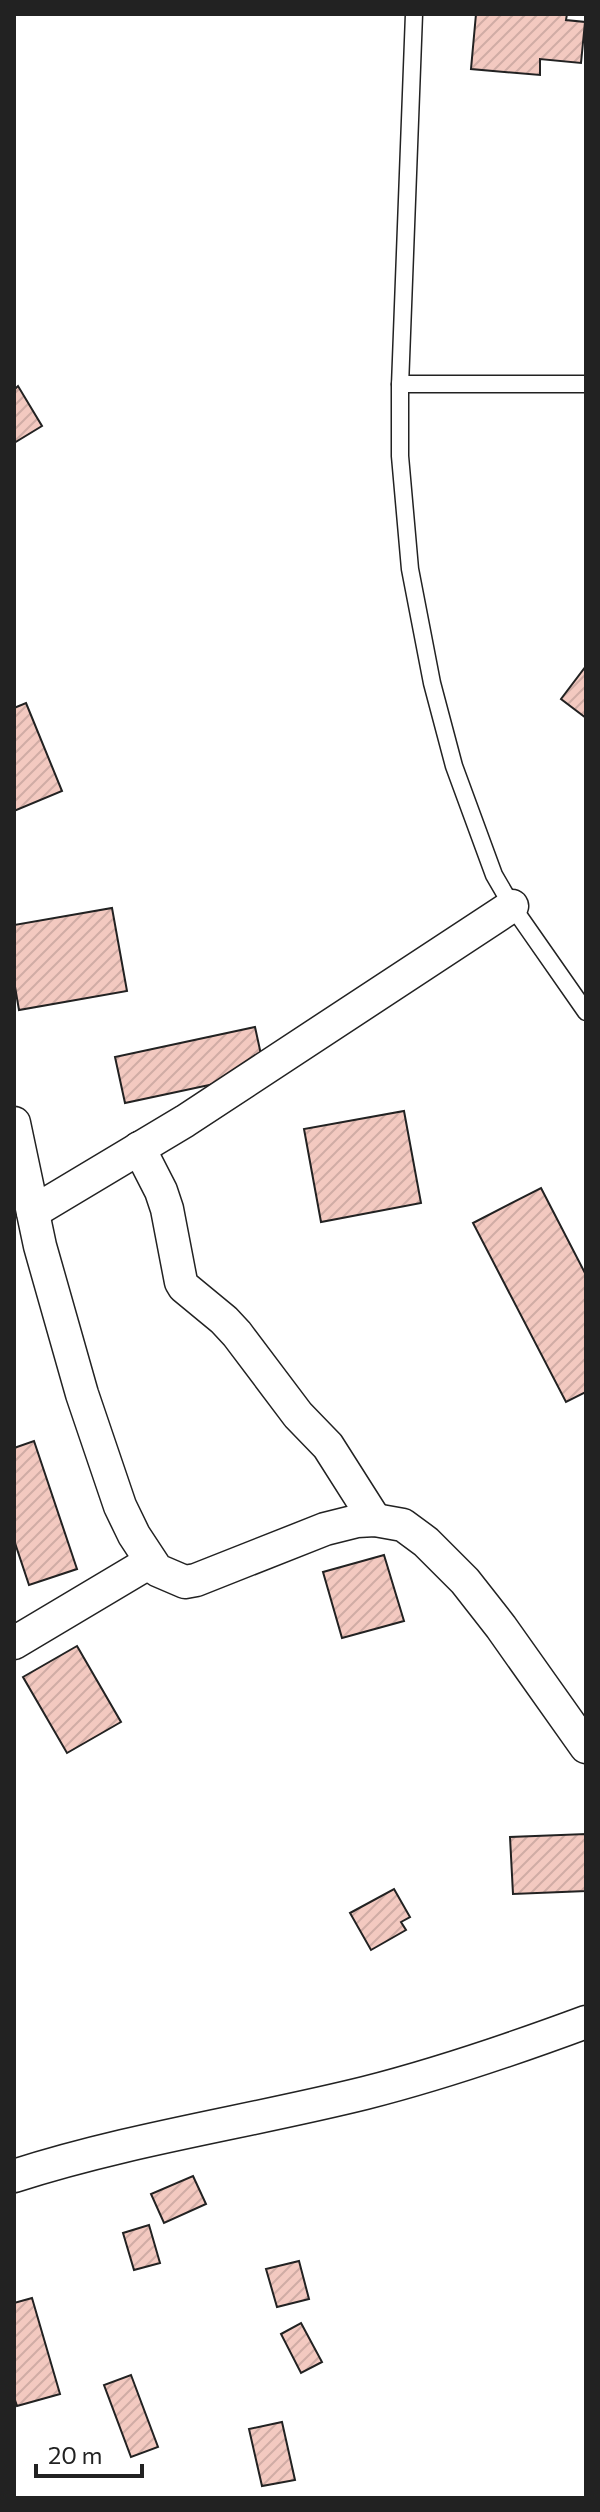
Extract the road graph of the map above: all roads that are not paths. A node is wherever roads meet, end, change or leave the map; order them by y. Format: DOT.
graph roads {
  1 [pos="414,14"];
  2 [pos="400,384"];
  3 [pos="586,384"];
  4 [pos="512,906"];
  5 [pos="586,1012"];
  6 [pos="14,1123"];
  7 [pos="139,1148"];
  8 [pos="33,1212"];
  9 [pos="375,1520"];
  10 [pos="150,1562"];
  11 [pos="14,1643"];
  12 [pos="586,1747"];
  13 [pos="586,2022"];
  14 [pos="14,2176"];
  1 -- 2 [label="lane"];
  2 -- 3 [label="lane"];
  2 -- 4 [label="lane"];
  4 -- 5 [label="lane"];
  4 -- 7 [label="street"];
  6 -- 8 [label="street"];
  7 -- 8 [label="street"];
  7 -- 9 [label="street"];
  8 -- 10 [label="street"];
  9 -- 10 [label="street"];
  9 -- 12 [label="street"];
  10 -- 11 [label="street"];
  13 -- 14 [label="street"];
}
